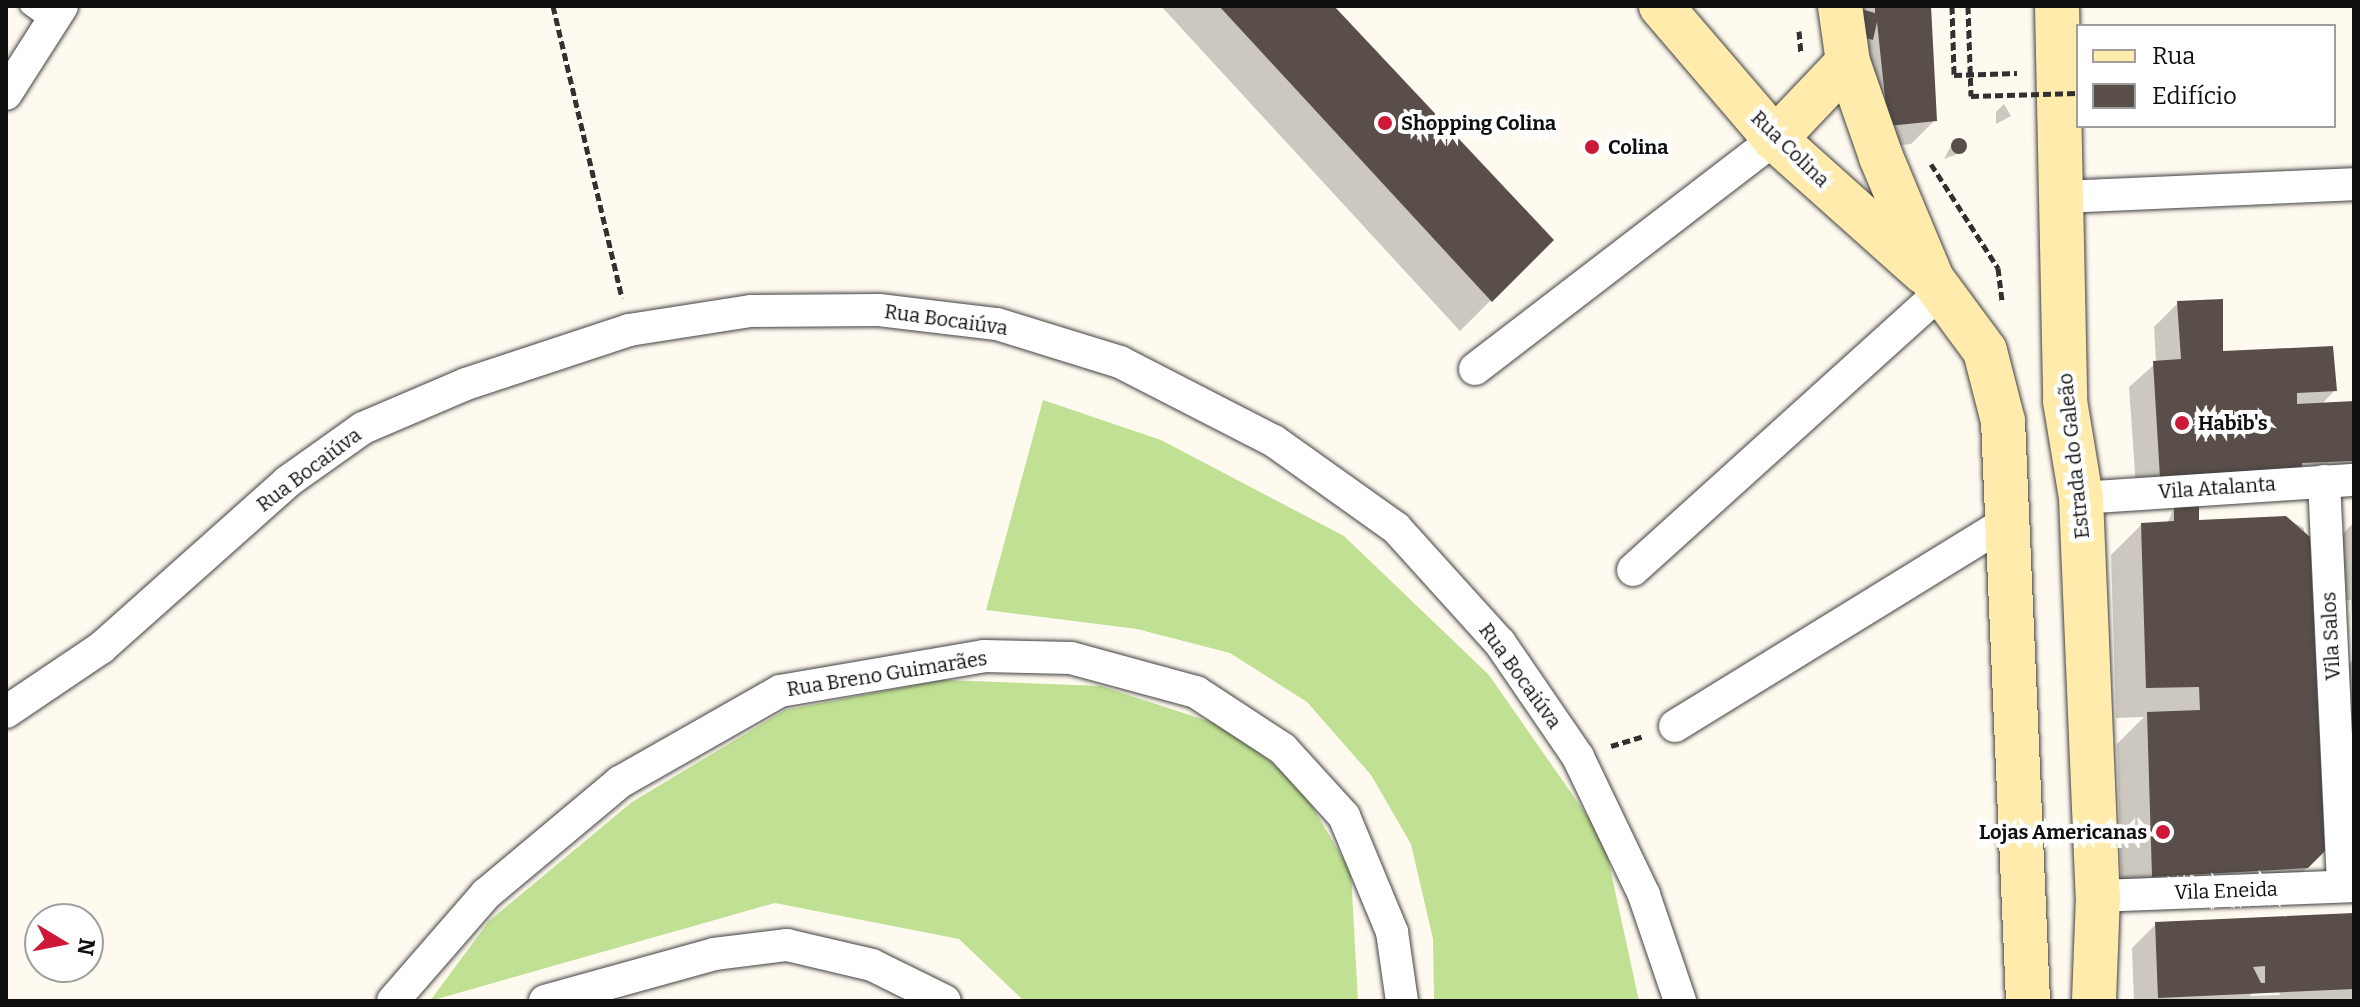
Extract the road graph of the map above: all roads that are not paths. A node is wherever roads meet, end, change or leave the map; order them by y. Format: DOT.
graph roads {
  1 [pos="1661,6"];
  2 [pos="1840,6"];
  3 [pos="2057,6"];
  4 [pos="47,12"];
  5 [pos="1848,62"];
  6 [pos="6,94"];
  7 [pos="1775,139"];
  8 [pos="2354,184"];
  9 [pos="2061,197"];
  10 [pos="1947,296"];
  11 [pos="1475,369"];
  12 [pos="2339,481"];
  13 [pos="2081,498"];
  14 [pos="2012,519"];
  15 [pos="1633,570"];
  16 [pos="2342,628"];
  17 [pos="6,712"];
  18 [pos="1675,726"];
  19 [pos="2346,747"];
  20 [pos="2349,886"];
  21 [pos="2098,896"];
  22 [pos="393,1001"];
  23 [pos="545,1001"];
  24 [pos="945,1001"];
  25 [pos="1402,1001"];
  26 [pos="1680,1001"];
  27 [pos="2028,1001"];
  28 [pos="2094,1001"];
  1 -- 7 [label="main road, Rua Colina"];
  2 -- 5 [label="main road"];
  3 -- 9 [label="main road, Estrada do Galeão"];
  4 -- 6 [label="street"];
  5 -- 7 [label="main road"];
  5 -- 10 [label="main road"];
  7 -- 10 [label="main road, Rua Colina"];
  7 -- 11 [label="street"];
  8 -- 9 [label="street"];
  9 -- 13 [label="main road, Estrada do Galeão"];
  10 -- 14 [label="main road"];
  10 -- 15 [label="street"];
  12 -- 13 [label="street, Vila Atalanta"];
  12 -- 16 [label="street, Vila Salos"];
  13 -- 21 [label="main road, Estrada do Galeão"];
  14 -- 18 [label="street"];
  14 -- 27 [label="main road"];
  16 -- 19 [label="street, Vila Salos"];
  17 -- 26 [label="street, Rua Bocaiúva"];
  19 -- 20 [label="street, Vila Salos"];
  20 -- 21 [label="street, Vila Eneida"];
  21 -- 28 [label="main road, Estrada do Galeão"];
  22 -- 25 [label="street, Rua Breno Guimarães"];
  23 -- 24 [label="street"];
}
